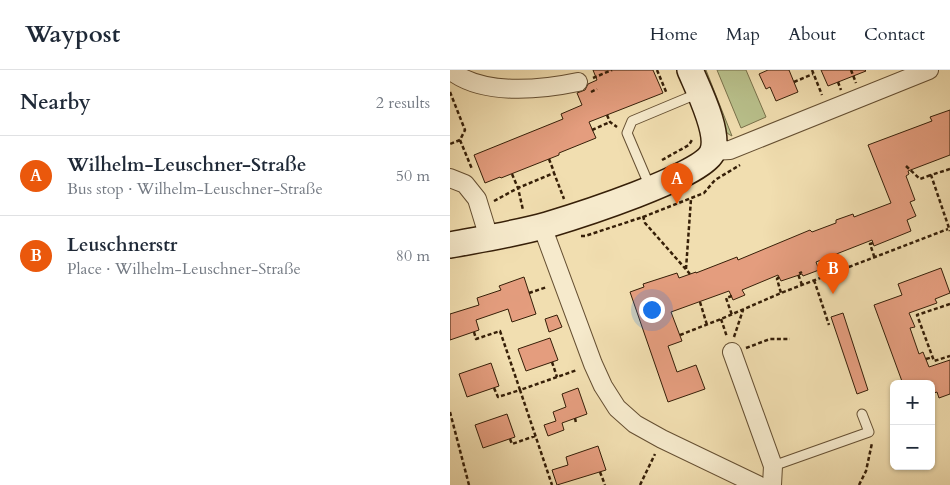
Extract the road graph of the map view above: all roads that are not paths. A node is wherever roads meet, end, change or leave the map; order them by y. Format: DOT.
graph roads {
  1 [pos="450,70"];
  2 [pos="690,70"];
  3 [pos="929,70"];
  4 [pos="584,87"];
  5 [pos="702,100"];
  6 [pos="713,151"];
  7 [pos="644,174"];
  8 [pos="450,178"];
  9 [pos="532,215"];
  10 [pos="489,238"];
  11 [pos="450,245"];
  12 [pos="732,352"];
  13 [pos="862,414"];
  14 [pos="773,466"];
  15 [pos="758,485"];
  16 [pos="772,485"];
  1 -- 4 [label="street"];
  2 -- 5 [label="street"];
  3 -- 6 [label="street"];
  5 -- 6 [label="street"];
  5 -- 7 [label="lane"];
  6 -- 7 [label="street"];
  7 -- 9 [label="street"];
  8 -- 10 [label="street"];
  9 -- 10 [label="street"];
  9 -- 15 [label="street"];
  10 -- 11 [label="street"];
  12 -- 14 [label="street"];
  13 -- 14 [label="lane"];
  14 -- 16 [label="street"];
}
